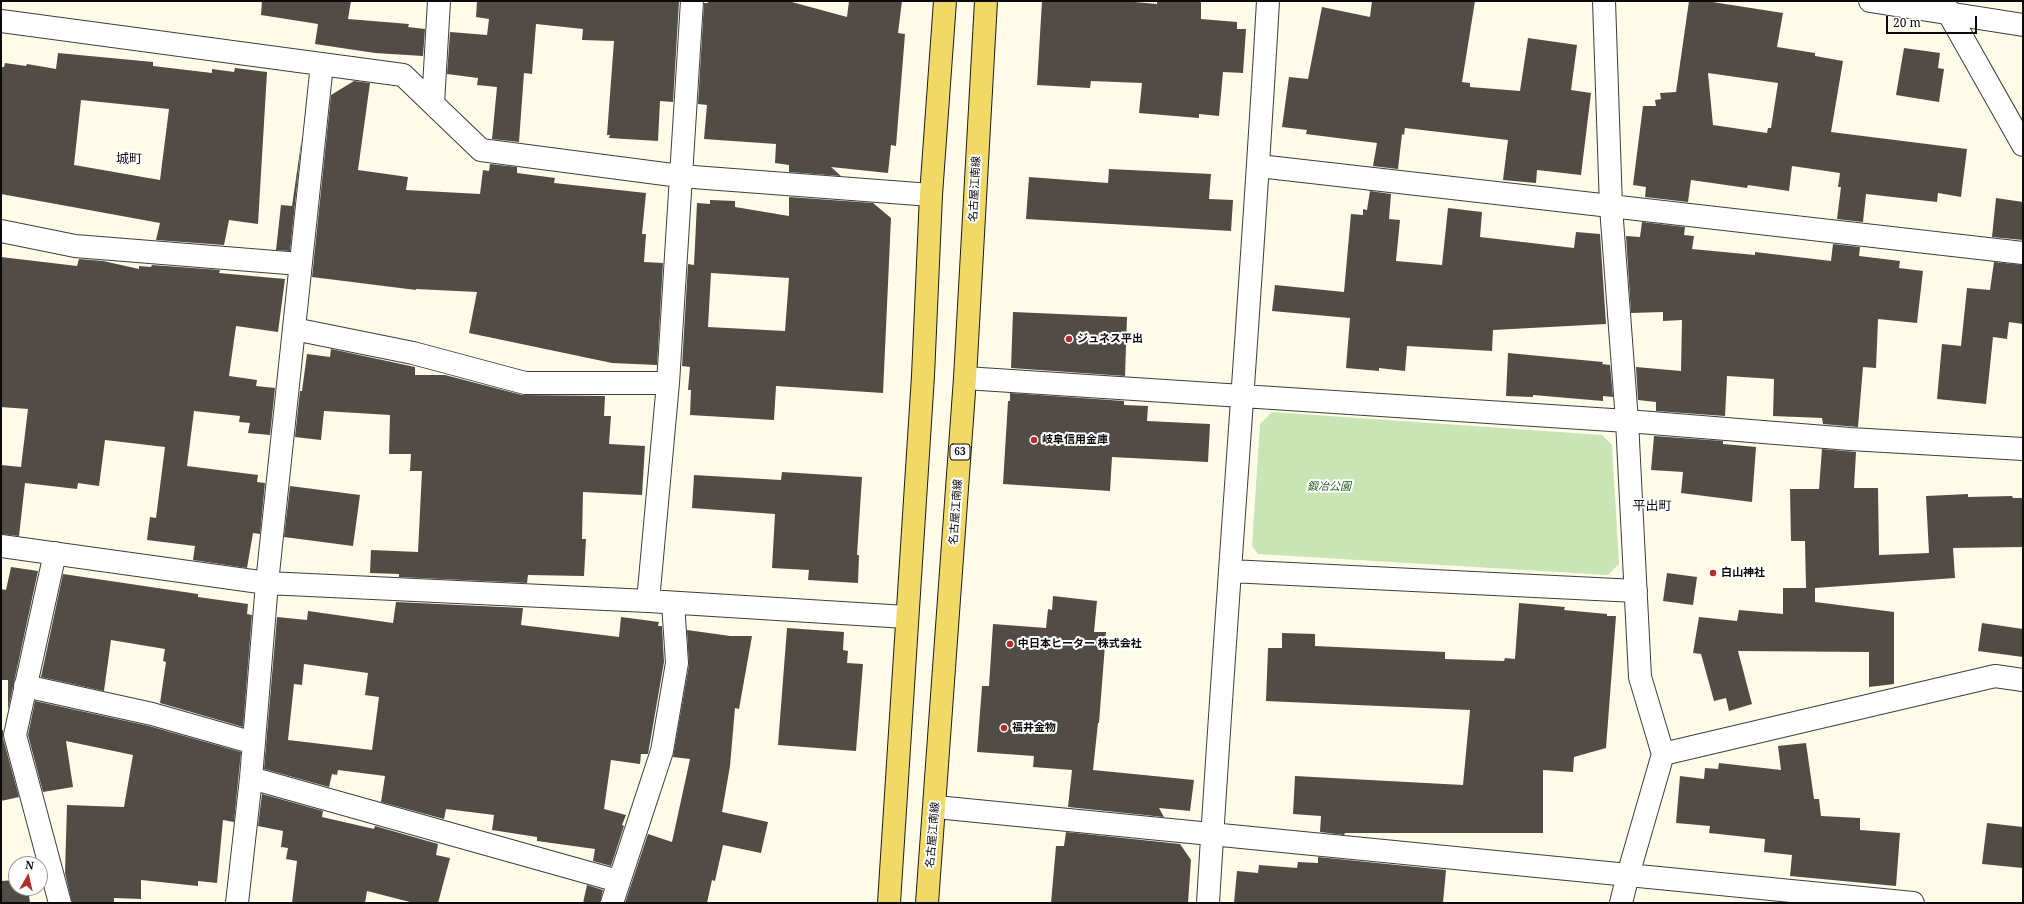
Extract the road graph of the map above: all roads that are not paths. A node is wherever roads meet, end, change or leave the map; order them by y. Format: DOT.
graph roads {
  1 [pos="439,1"];
  2 [pos="692,1"];
  3 [pos="945,1"];
  4 [pos="986,1"];
  5 [pos="1268,1"];
  6 [pos="1604,1"];
  7 [pos="1870,1"];
  8 [pos="1946,8"];
  9 [pos="1,21"];
  10 [pos="2023,25"];
  11 [pos="322,64"];
  12 [pos="433,104"];
  13 [pos="2023,145"];
  14 [pos="1258,166"];
  15 [pos="680,176"];
  16 [pos="931,195"];
  17 [pos="1611,207"];
  18 [pos="1,231"];
  19 [pos="2023,253"];
  20 [pos="300,264"];
  21 [pos="294,329"];
  22 [pos="965,378"];
  23 [pos="668,383"];
  24 [pos="1244,395"];
  25 [pos="1627,421"];
  26 [pos="2023,449"];
  27 [pos="1,546"];
  28 [pos="55,553"];
  29 [pos="1230,571"];
  30 [pos="267,583"];
  31 [pos="1636,591"];
  32 [pos="648,601"];
  33 [pos="673,603"];
  34 [pos="906,616"];
  35 [pos="2023,680"];
  36 [pos="25,686"];
  37 [pos="10,722"];
  38 [pos="254,743"];
  39 [pos="1663,754"];
  40 [pos="251,778"];
  41 [pos="936,807"];
  42 [pos="1212,834"];
  43 [pos="1628,875"];
  44 [pos="618,881"];
  45 [pos="60,903"];
  46 [pos="237,903"];
  47 [pos="612,903"];
  48 [pos="888,903"];
  49 [pos="928,903"];
  50 [pos="1208,903"];
  51 [pos="1621,903"];
  52 [pos="1913,903"];
  1 -- 12 [label="street"];
  2 -- 15 [label="street"];
  3 -- 16 [label="main road"];
  4 -- 22 [label="main road, 名古屋江南線 / 63"];
  5 -- 14 [label="street"];
  6 -- 17 [label="street"];
  7 -- 8 [label="street"];
  8 -- 10 [label="street"];
  8 -- 13 [label="street"];
  9 -- 11 [label="street"];
  11 -- 12 [label="street"];
  11 -- 20 [label="street"];
  12 -- 15 [label="street"];
  14 -- 17 [label="street"];
  14 -- 24 [label="street"];
  15 -- 16 [label="street"];
  15 -- 23 [label="street"];
  16 -- 34 [label="main road"];
  17 -- 19 [label="street"];
  17 -- 25 [label="street"];
  18 -- 20 [label="street"];
  20 -- 21 [label="street"];
  21 -- 23 [label="street"];
  21 -- 30 [label="street"];
  22 -- 24 [label="street"];
  22 -- 41 [label="main road, 名古屋江南線 / 63"];
  23 -- 32 [label="street"];
  24 -- 25 [label="street"];
  24 -- 29 [label="street"];
  25 -- 26 [label="street"];
  25 -- 31 [label="street"];
  27 -- 28 [label="street"];
  28 -- 30 [label="street"];
  28 -- 36 [label="street"];
  29 -- 31 [label="street"];
  29 -- 42 [label="street"];
  30 -- 32 [label="street"];
  30 -- 38 [label="street"];
  31 -- 39 [label="street"];
  32 -- 33 [label="street"];
  33 -- 34 [label="street"];
  33 -- 44 [label="street"];
  34 -- 48 [label="main road"];
  35 -- 39 [label="street"];
  36 -- 37 [label="street"];
  36 -- 38 [label="street"];
  37 -- 45 [label="street"];
  38 -- 40 [label="street"];
  39 -- 43 [label="street"];
  40 -- 44 [label="street"];
  40 -- 46 [label="street"];
  41 -- 42 [label="street"];
  41 -- 49 [label="main road, 名古屋江南線 / 63"];
  42 -- 43 [label="street"];
  42 -- 50 [label="street"];
  43 -- 51 [label="street"];
  43 -- 52 [label="street"];
  44 -- 47 [label="street"];
}
